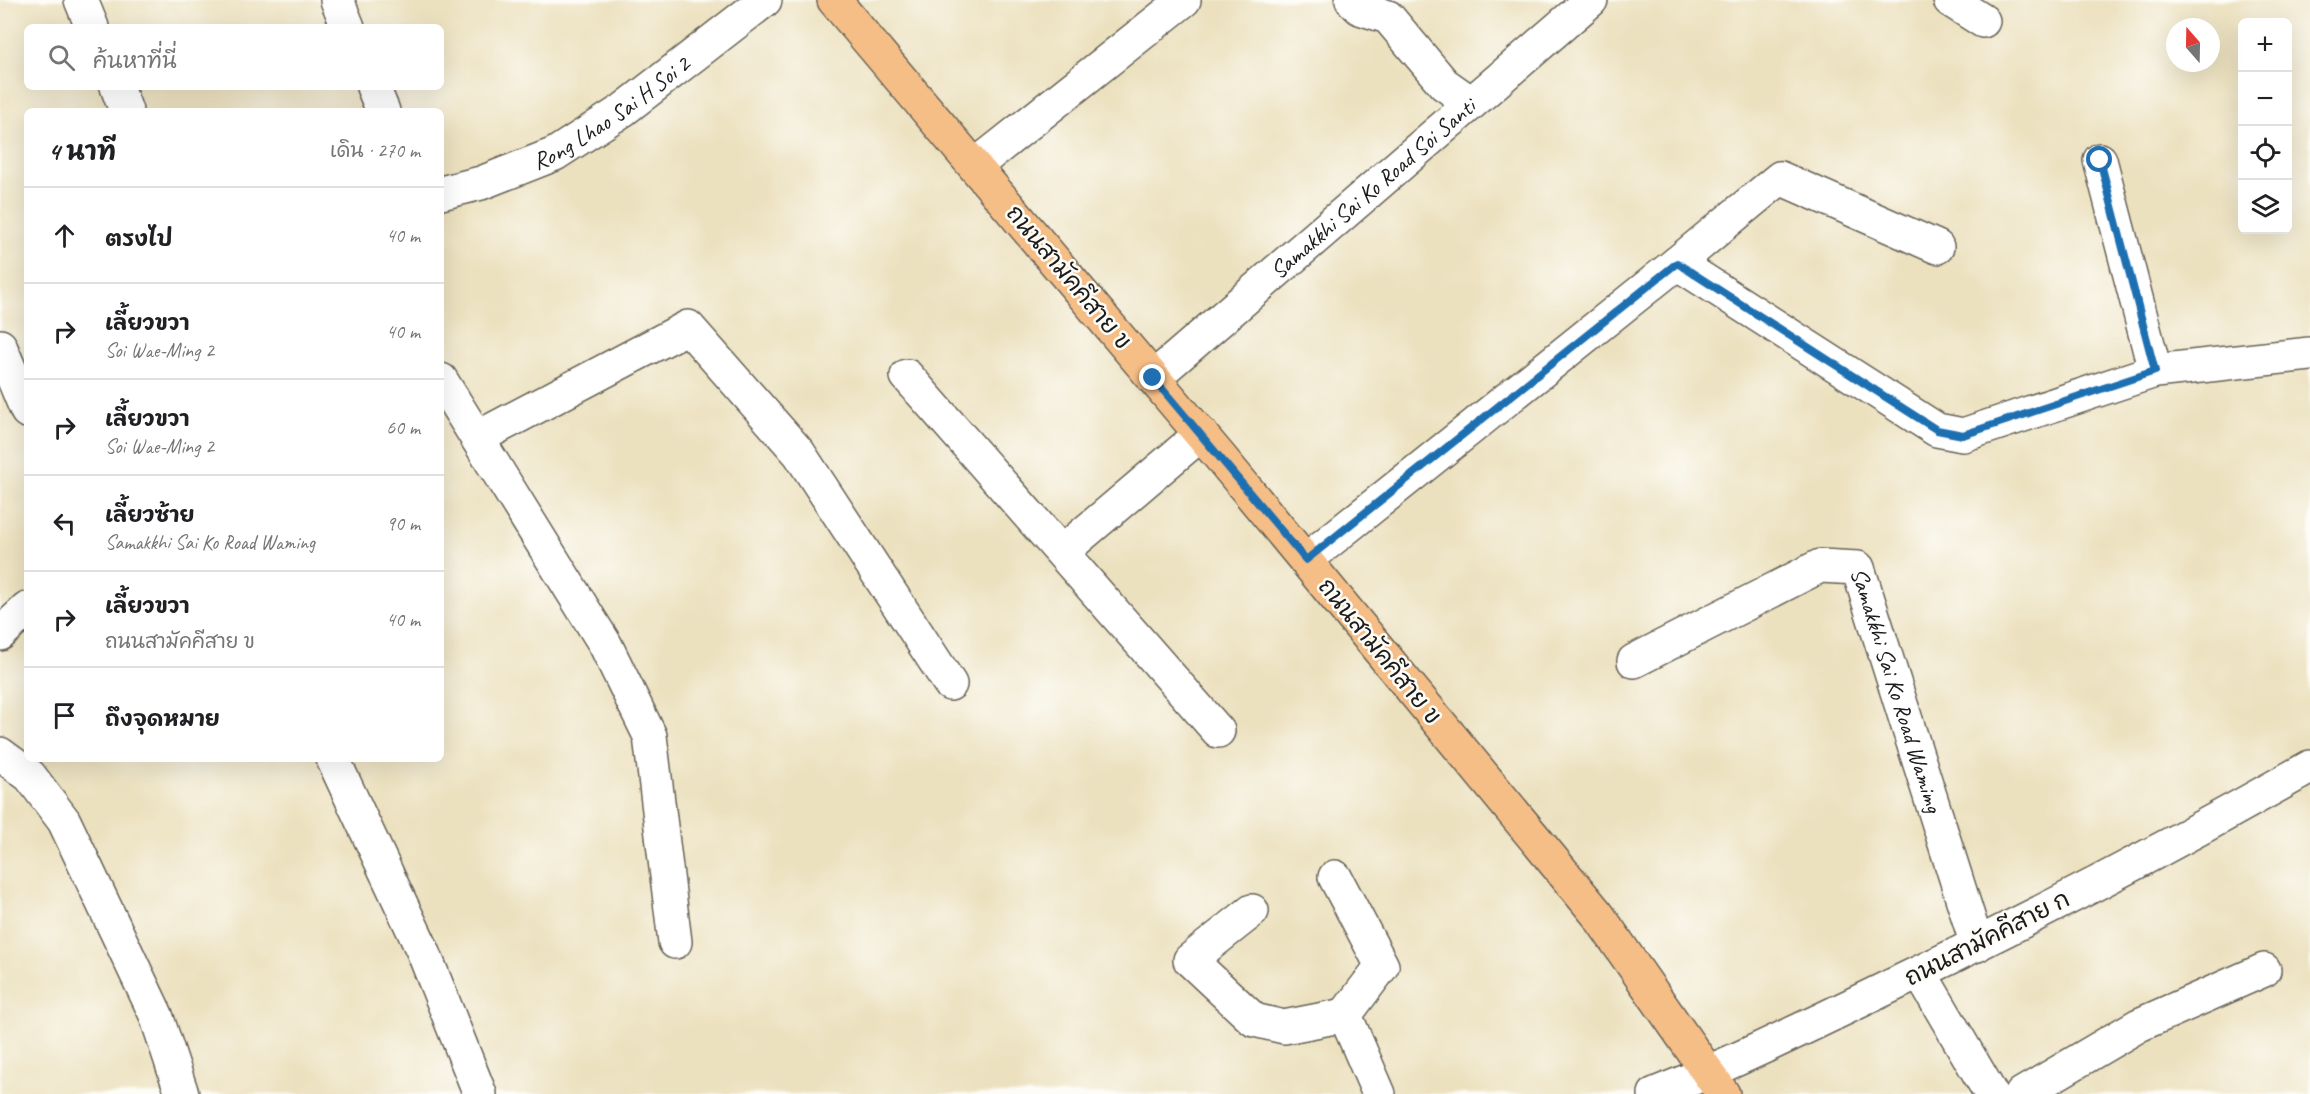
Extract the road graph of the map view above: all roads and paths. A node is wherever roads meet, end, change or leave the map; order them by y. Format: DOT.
graph roads {
  1 [pos="81,0"];
  2 [pos="337,0"];
  3 [pos="765,0"];
  4 [pos="834,0"];
  5 [pos="1184,0"];
  6 [pos="1352,0"];
  7 [pos="1591,0"];
  8 [pos="1950,0"];
  9 [pos="1983,21"];
  10 [pos="91,24"];
  11 [pos="347,24"];
  12 [pos="118,90"];
  13 [pos="374,90"];
  14 [pos="1472,103"];
  15 [pos="125,108"];
  16 [pos="382,108"];
  17 [pos="2100,160"];
  18 [pos="975,166"];
  19 [pos="444,192"];
  20 [pos="1937,247"];
  21 [pos="1677,263"];
  22 [pos="24,339"];
  23 [pos="0,346"];
  24 [pos="2310,354"];
  25 [pos="2155,371"];
  26 [pos="907,376"];
  27 [pos="1153,378"];
  28 [pos="444,385"];
  29 [pos="24,404"];
  30 [pos="1201,434"];
  31 [pos="477,438"];
  32 [pos="1062,552"];
  33 [pos="1306,560"];
  34 [pos="24,612"];
  35 [pos="0,634"];
  36 [pos="1634,661"];
  37 [pos="950,684"];
  38 [pos="1218,731"];
  39 [pos="0,754"];
  40 [pos="334,762"];
  41 [pos="2310,767"];
  42 [pos="1335,877"];
  43 [pos="1252,910"];
  44 [pos="675,942"];
  45 [pos="1977,945"];
  46 [pos="2264,970"];
  47 [pos="1920,973"];
  48 [pos="1345,1015"];
  49 [pos="1716,1084"];
  50 [pos="182,1094"];
  51 [pos="480,1094"];
  52 [pos="1379,1094"];
  53 [pos="1655,1094"];
  54 [pos="1991,1094"];
  55 [pos="2022,1094"];
  1 -- 10 [label="street"];
  2 -- 11 [label="street"];
  3 -- 19 [label="street, Rong Lhao Sai H Soi 2"];
  4 -- 18 [label="main road, ถนนสามัคคีสาย ข"];
  5 -- 18 [label="street"];
  6 -- 14 [label="street"];
  7 -- 14 [label="street, Samakkhi Sai Ko Road Soi Santi"];
  8 -- 9 [label="street"];
  12 -- 15 [label="street"];
  13 -- 16 [label="street"];
  14 -- 27 [label="street, Samakkhi Sai Ko Road Soi Santi"];
  17 -- 25 [label="street"];
  18 -- 27 [label="main road, ถนนสามัคคีสาย ข"];
  20 -- 21 [label="street"];
  21 -- 25 [label="street"];
  21 -- 33 [label="street"];
  22 -- 23 [label="street"];
  23 -- 29 [label="street"];
  24 -- 25 [label="street"];
  26 -- 32 [label="street"];
  27 -- 30 [label="main road, ถนนสามัคคีสาย ข"];
  28 -- 31 [label="street"];
  30 -- 32 [label="street"];
  30 -- 33 [label="main road, ถนนสามัคคีสาย ข"];
  31 -- 37 [label="street"];
  31 -- 44 [label="street"];
  32 -- 38 [label="street"];
  33 -- 49 [label="main road, ถนนสามัคคีสาย ข"];
  34 -- 35 [label="street"];
  36 -- 45 [label="street, Samakkhi Sai Ko Road Wamimg"];
  39 -- 50 [label="street"];
  40 -- 51 [label="street"];
  41 -- 45 [label="street, ถนนสามัคคีสาย ก"];
  42 -- 48 [label="street"];
  43 -- 48 [label="street"];
  45 -- 47 [label="street, ถนนสามัคคีสาย ก"];
  46 -- 55 [label="street"];
  47 -- 49 [label="street, ถนนสามัคคีสาย ก"];
  47 -- 54 [label="street"];
  48 -- 52 [label="street"];
  49 -- 53 [label="street, ถนนสามัคคีสาย ก"];
}
